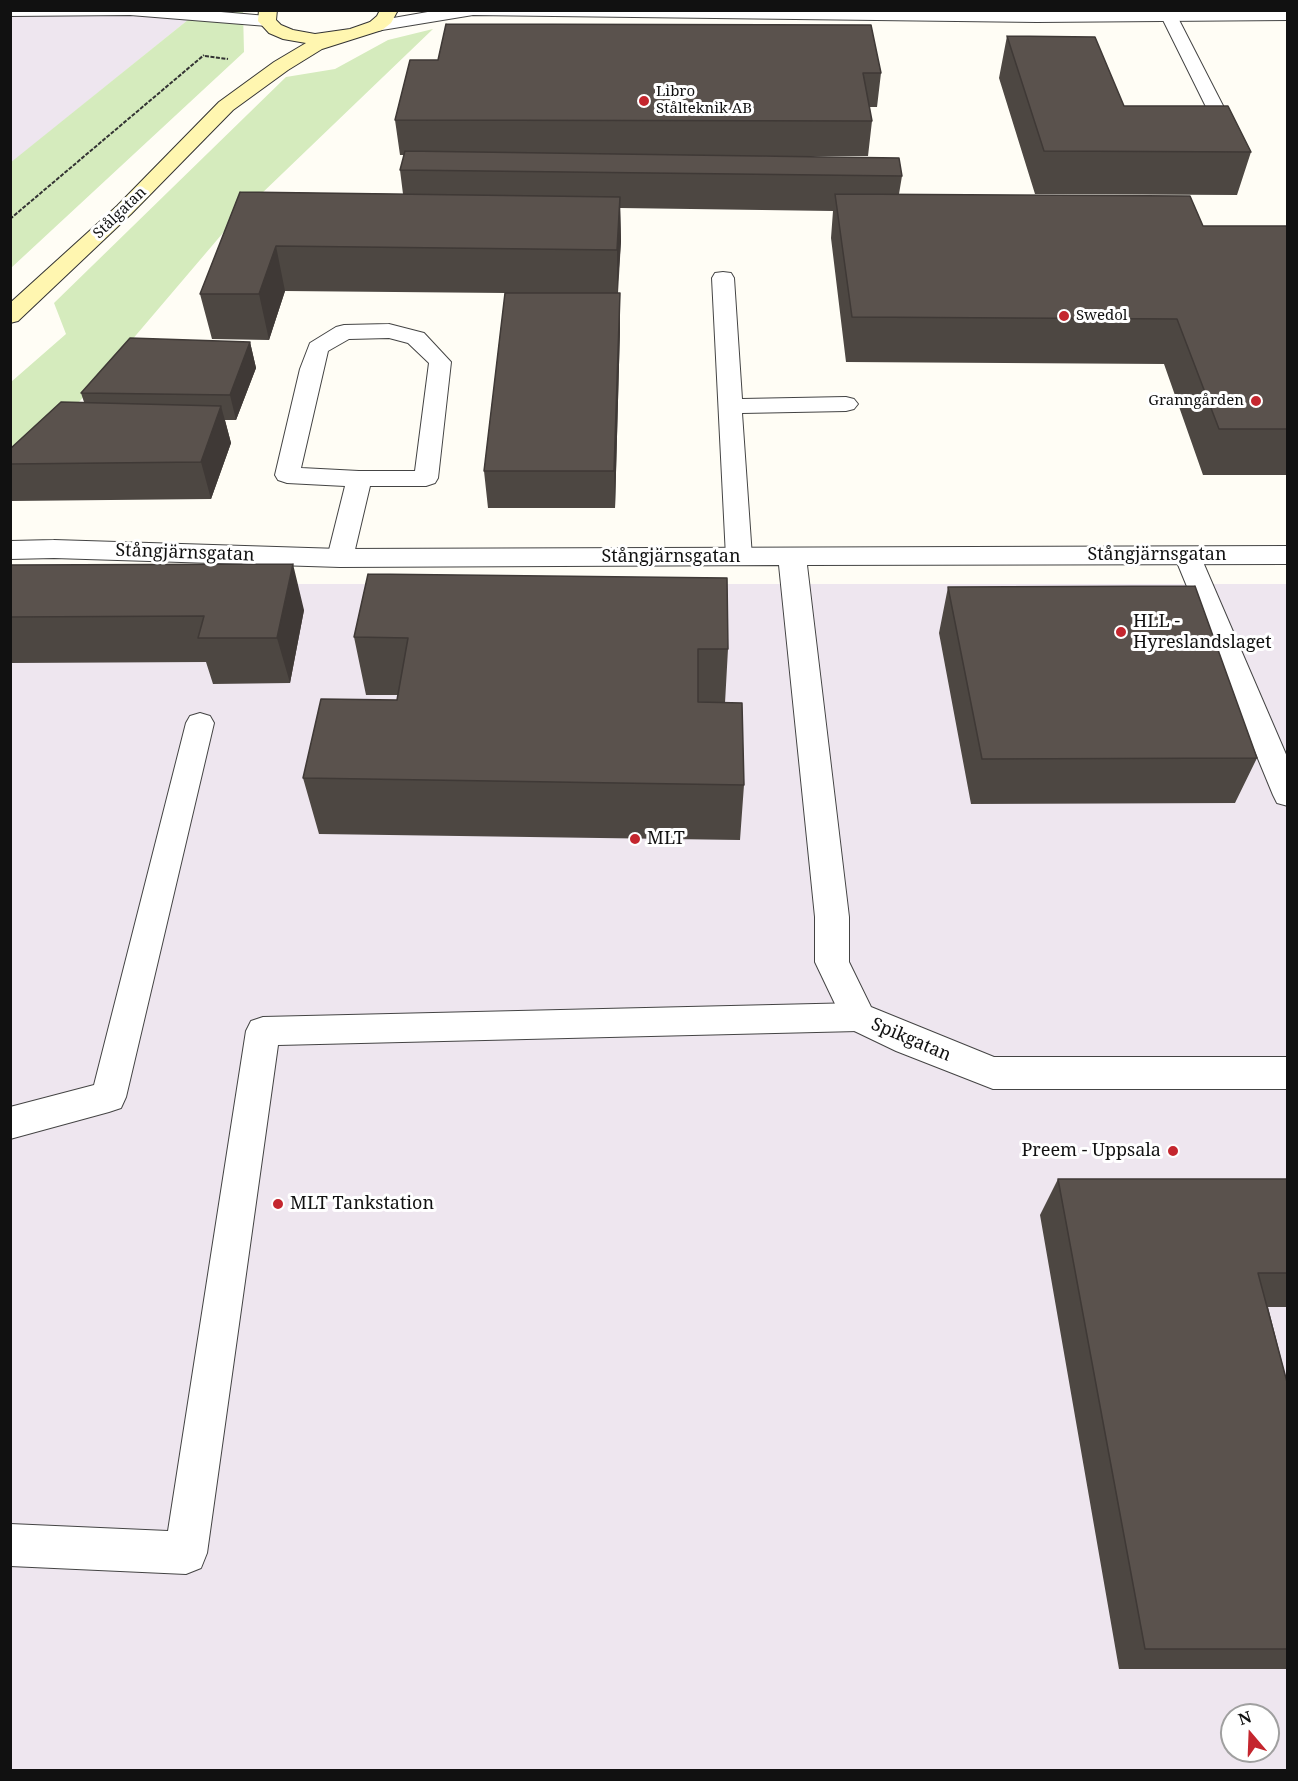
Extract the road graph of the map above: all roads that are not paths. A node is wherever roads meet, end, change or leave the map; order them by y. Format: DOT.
graph roads {
  1 [pos="149,10"];
  2 [pos="389,10"];
  3 [pos="10,11"];
  4 [pos="134,11"];
  5 [pos="469,11"];
  6 [pos="1036,14"];
  7 [pos="1169,16"];
  8 [pos="270,20"];
  9 [pos="1285,20"];
  10 [pos="376,26"];
  11 [pos="335,38"];
  12 [pos="265,46"];
  13 [pos="256,63"];
  14 [pos="226,106"];
  15 [pos="1196,133"];
  16 [pos="723,278"];
  17 [pos="10,316"];
  18 [pos="846,404"];
  19 [pos="731,406"];
  20 [pos="359,479"];
  21 [pos="10,543"];
  22 [pos="54,549"];
  23 [pos="10,550"];
  24 [pos="1187,555"];
  25 [pos="1287,555"];
  26 [pos="740,557"];
  27 [pos="792,557"];
  28 [pos="340,558"];
  29 [pos="200,723"];
  30 [pos="1287,795"];
  31 [pos="858,1017"];
  32 [pos="1287,1073"];
  33 [pos="10,1123"];
  34 [pos="10,1545"];
  1 -- 4 [label="street"];
  2 -- 10 [label="main road"];
  3 -- 4 [label="street"];
  4 -- 8 [label="street"];
  5 -- 6 [label="street"];
  5 -- 10 [label="street"];
  6 -- 7 [label="street"];
  7 -- 9 [label="street"];
  7 -- 15 [label="lane"];
  8 -- 11 [label="main road"];
  8 -- 12 [label="main road"];
  10 -- 11 [label="main road"];
  11 -- 14 [label="main road, Stålgatan"];
  13 -- 14 [label="main road, Stålgatan"];
  14 -- 17 [label="main road, Stålgatan"];
  16 -- 19 [label="lane"];
  18 -- 19 [label="lane"];
  19 -- 26 [label="lane"];
  20 -- 20 [label="lane"];
  20 -- 28 [label="lane"];
  21 -- 22 [label="street, Stångjärnsgatan"];
  22 -- 23 [label="street, Stångjärnsgatan"];
  22 -- 28 [label="street, Stångjärnsgatan"];
  24 -- 25 [label="street, Stångjärnsgatan"];
  24 -- 27 [label="street, Stångjärnsgatan"];
  24 -- 30 [label="lane"];
  26 -- 27 [label="street, Stångjärnsgatan"];
  26 -- 28 [label="street, Stångjärnsgatan"];
  27 -- 31 [label="street, Spikgatan"];
  29 -- 33 [label="lane"];
  31 -- 32 [label="street, Spikgatan"];
  31 -- 34 [label="lane"];
}
